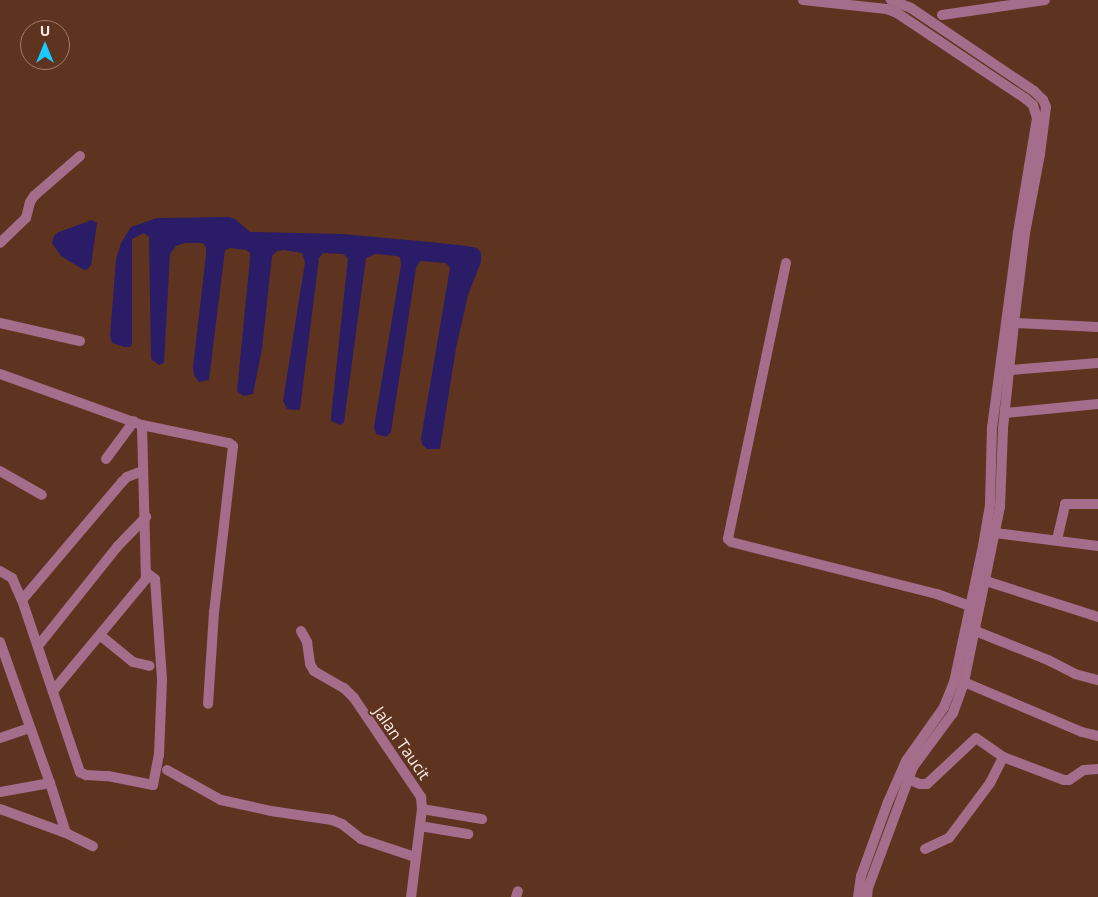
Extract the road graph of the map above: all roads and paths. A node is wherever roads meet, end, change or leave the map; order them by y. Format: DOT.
graph roads {
  1 [pos="803,0"];
  2 [pos="891,0"];
  3 [pos="1045,0"];
  4 [pos="902,3"];
  5 [pos="897,13"];
  6 [pos="942,14"];
  7 [pos="80,156"];
  8 [pos="1025,212"];
  9 [pos="0,243"];
  10 [pos="786,263"];
  11 [pos="1017,273"];
  12 [pos="1014,323"];
  13 [pos="0,324"];
  14 [pos="1098,327"];
  15 [pos="80,341"];
  16 [pos="1098,364"];
  17 [pos="1011,370"];
  18 [pos="0,374"];
  19 [pos="1098,404"];
  20 [pos="1005,413"];
  21 [pos="138,423"];
  22 [pos="992,427"];
  23 [pos="1004,428"];
  24 [pos="106,459"];
  25 [pos="0,470"];
  26 [pos="142,471"];
  27 [pos="42,495"];
  28 [pos="1098,504"];
  29 [pos="146,517"];
  30 [pos="996,533"];
  31 [pos="1057,540"];
  32 [pos="1098,546"];
  33 [pos="0,572"];
  34 [pos="148,574"];
  35 [pos="986,581"];
  36 [pos="22,600"];
  37 [pos="974,608"];
  38 [pos="1098,617"];
  39 [pos="973,630"];
  40 [pos="301,631"];
  41 [pos="101,636"];
  42 [pos="0,642"];
  43 [pos="38,646"];
  44 [pos="150,666"];
  45 [pos="1098,680"];
  46 [pos="964,682"];
  47 [pos="53,691"];
  48 [pos="208,704"];
  49 [pos="29,728"];
  50 [pos="1098,736"];
  51 [pos="0,738"];
  52 [pos="1003,757"];
  53 [pos="910,764"];
  54 [pos="1098,769"];
  55 [pos="167,770"];
  56 [pos="908,779"];
  57 [pos="50,783"];
  58 [pos="0,792"];
  59 [pos="0,809"];
  60 [pos="422,809"];
  61 [pos="482,819"];
  62 [pos="420,826"];
  63 [pos="66,833"];
  64 [pos="468,834"];
  65 [pos="92,846"];
  66 [pos="925,849"];
  67 [pos="415,857"];
  68 [pos="411,897"];
  69 [pos="858,897"];
  70 [pos="867,897"];
  1 -- 5 [label="street"];
  2 -- 4 [label="street"];
  3 -- 6 [label="street"];
  4 -- 5 [label="street"];
  4 -- 8 [label="street"];
  5 -- 8 [label="street"];
  7 -- 9 [label="street"];
  8 -- 11 [label="street"];
  10 -- 37 [label="street"];
  11 -- 12 [label="street"];
  11 -- 22 [label="street"];
  12 -- 14 [label="street"];
  12 -- 17 [label="street"];
  13 -- 15 [label="street"];
  16 -- 17 [label="street"];
  17 -- 20 [label="street"];
  18 -- 21 [label="street"];
  19 -- 20 [label="street"];
  20 -- 23 [label="street"];
  21 -- 24 [label="street"];
  21 -- 26 [label="street"];
  21 -- 48 [label="street"];
  22 -- 23 [label="street"];
  22 -- 37 [label="street"];
  23 -- 30 [label="street"];
  25 -- 27 [label="street"];
  26 -- 29 [label="street"];
  26 -- 36 [label="street"];
  28 -- 31 [label="street"];
  29 -- 34 [label="street"];
  29 -- 43 [label="street"];
  30 -- 31 [label="street"];
  30 -- 35 [label="street"];
  31 -- 32 [label="street"];
  33 -- 36 [label="street"];
  34 -- 41 [label="street"];
  34 -- 47 [label="street"];
  35 -- 37 [label="street"];
  35 -- 38 [label="street"];
  36 -- 43 [label="street"];
  37 -- 39 [label="street"];
  37 -- 53 [label="street"];
  39 -- 45 [label="street"];
  39 -- 46 [label="street"];
  40 -- 60 [label="street, Jalan Taucit"];
  41 -- 44 [label="street"];
  41 -- 47 [label="street"];
  42 -- 49 [label="street"];
  43 -- 47 [label="street"];
  46 -- 50 [label="street"];
  46 -- 53 [label="street"];
  49 -- 51 [label="street"];
  49 -- 57 [label="street"];
  52 -- 54 [label="street"];
  52 -- 56 [label="street"];
  52 -- 66 [label="street"];
  53 -- 56 [label="street"];
  53 -- 69 [label="street"];
  55 -- 67 [label="street"];
  56 -- 70 [label="street"];
  57 -- 58 [label="street"];
  57 -- 63 [label="street"];
  59 -- 63 [label="street"];
  60 -- 61 [label="street"];
  60 -- 62 [label="street, Jalan Taucit"];
  62 -- 64 [label="street"];
  62 -- 67 [label="street, Jalan Taucit"];
  63 -- 65 [label="street"];
  67 -- 68 [label="street, Jalan Taucit"];
}
